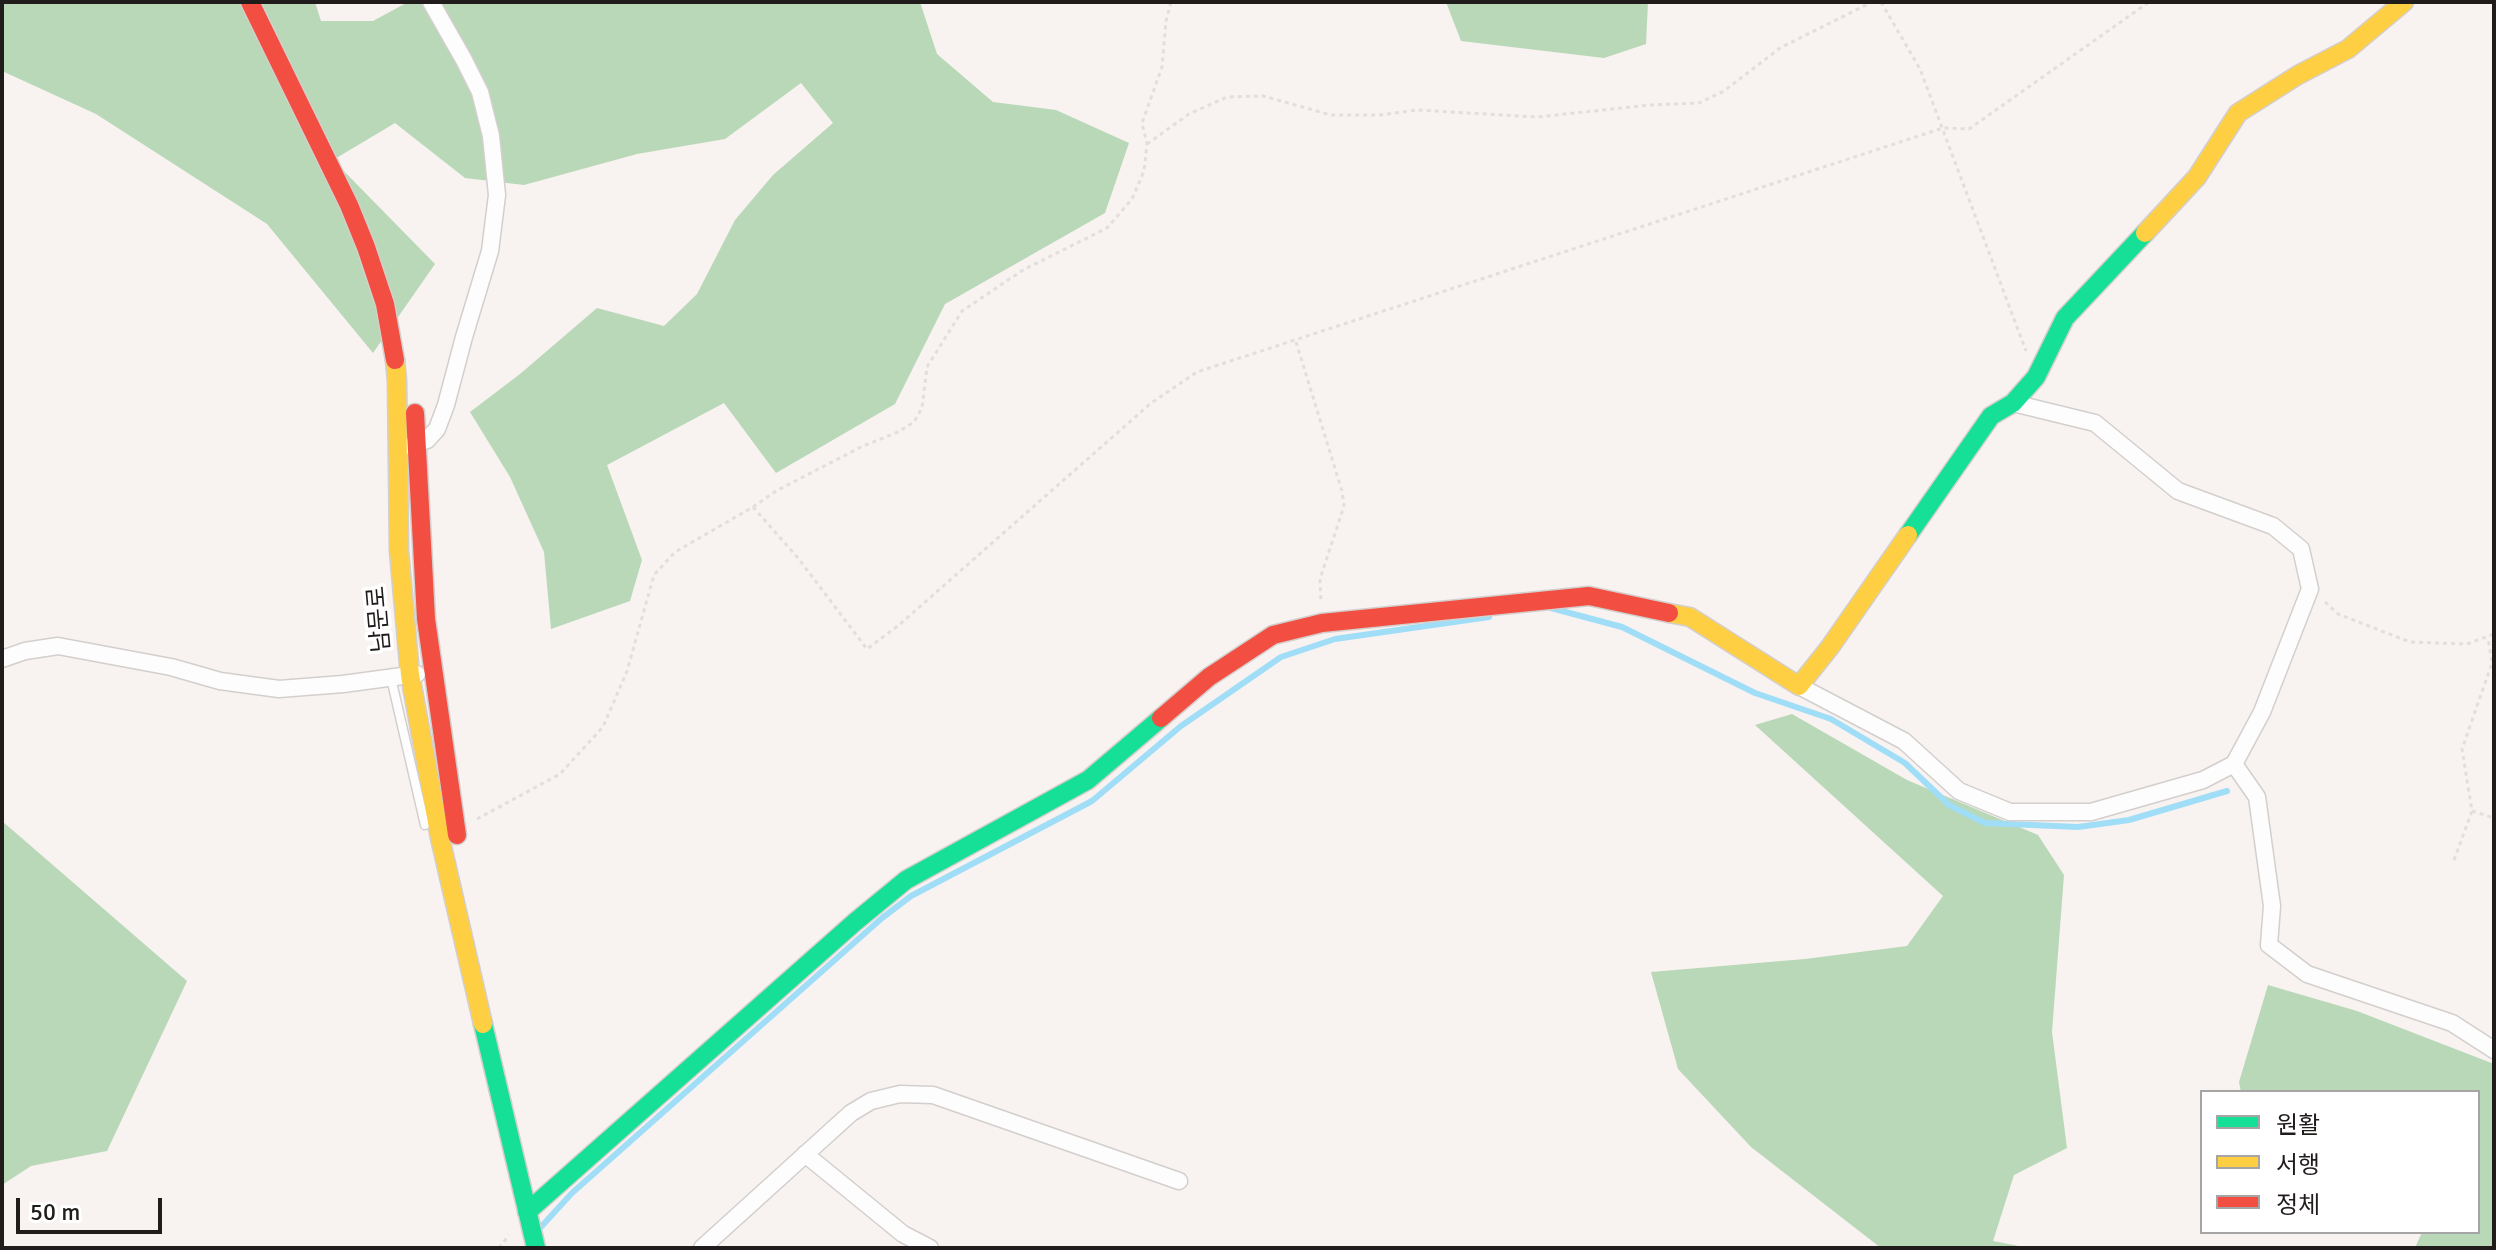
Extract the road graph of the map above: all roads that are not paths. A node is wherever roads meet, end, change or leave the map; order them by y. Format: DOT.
graph roads {
  1 [pos="250,2"];
  2 [pos="264,2"];
  3 [pos="431,2"];
  4 [pos="2404,2"];
  5 [pos="2013,403"];
  6 [pos="408,446"];
  7 [pos="2,659"];
  8 [pos="432,672"];
  9 [pos="400,676"];
  10 [pos="1799,686"];
  11 [pos="2234,764"];
  12 [pos="426,829"];
  13 [pos="2494,1050"];
  14 [pos="805,1154"];
  15 [pos="1179,1181"];
  16 [pos="534,1210"];
  17 [pos="545,1246"];
  18 [pos="702,1248"];
  19 [pos="930,1248"];
  1 -- 6 [label="main road, 남문로"];
  2 -- 6 [label="main road, 남문로"];
  3 -- 6 [label="street"];
  4 -- 5 [label="main road"];
  5 -- 10 [label="main road"];
  5 -- 11 [label="street"];
  6 -- 8 [label="main road, 남문로"];
  6 -- 9 [label="main road, 남문로"];
  7 -- 9 [label="street"];
  8 -- 9 [label="street"];
  8 -- 16 [label="main road, 남문로"];
  9 -- 12 [label="lane"];
  9 -- 16 [label="main road, 남문로"];
  10 -- 11 [label="street"];
  10 -- 16 [label="main road"];
  11 -- 13 [label="street"];
  14 -- 15 [label="street"];
  14 -- 18 [label="street"];
  14 -- 19 [label="street"];
  16 -- 17 [label="main road, 남문로"];
}
